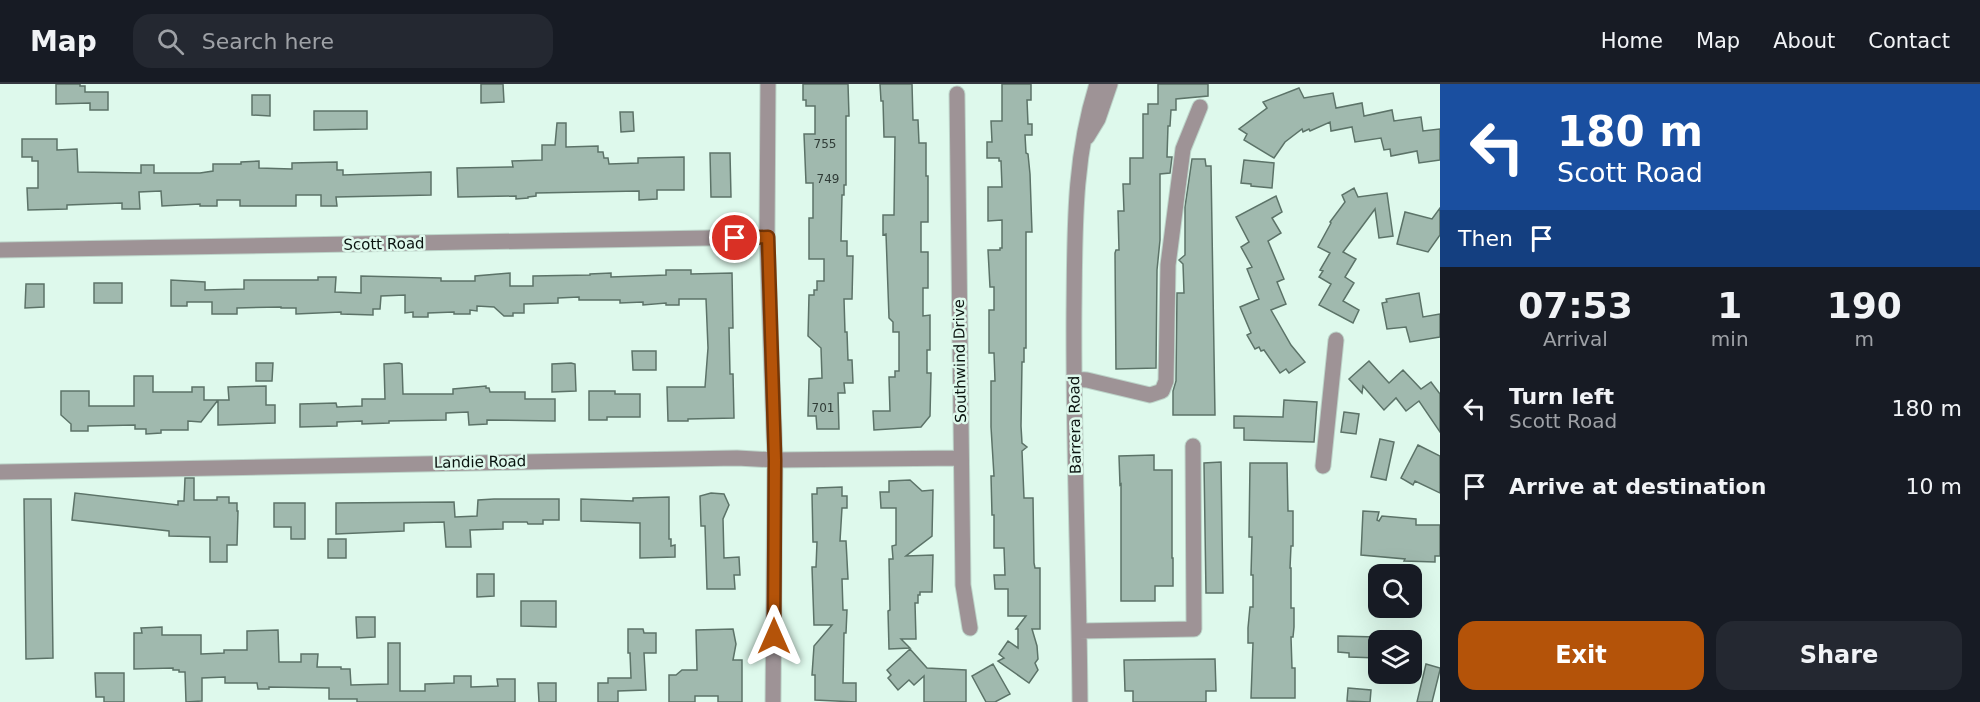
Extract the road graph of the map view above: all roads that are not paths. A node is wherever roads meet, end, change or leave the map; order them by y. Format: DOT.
graph roads {
  1 [pos="768,84"];
  2 [pos="1097,84"];
  3 [pos="1110,84"];
  4 [pos="957,94"];
  5 [pos="1200,107"];
  6 [pos="1082,147"];
  7 [pos="768,237"];
  8 [pos="0,250"];
  9 [pos="1336,340"];
  10 [pos="1074,379"];
  11 [pos="1193,446"];
  12 [pos="961,458"];
  13 [pos="775,460"];
  14 [pos="1323,466"];
  15 [pos="0,472"];
  16 [pos="970,628"];
  17 [pos="1079,631"];
  18 [pos="773,702"];
  19 [pos="1080,702"];
  1 -- 7 [label="street"];
  2 -- 6 [label="street, Barrera Road"];
  3 -- 6 [label="street, Barrera Road"];
  4 -- 12 [label="street, Southwind Drive"];
  5 -- 10 [label="street"];
  6 -- 10 [label="street, Barrera Road"];
  7 -- 8 [label="street, Scott Road"];
  7 -- 13 [label="street"];
  9 -- 14 [label="street"];
  10 -- 17 [label="street, Barrera Road"];
  11 -- 17 [label="street"];
  12 -- 13 [label="street, Landie Road"];
  12 -- 16 [label="street, Southwind Drive"];
  13 -- 15 [label="street, Landie Road"];
  13 -- 18 [label="street"];
  17 -- 19 [label="street, Barrera Road"];
}
